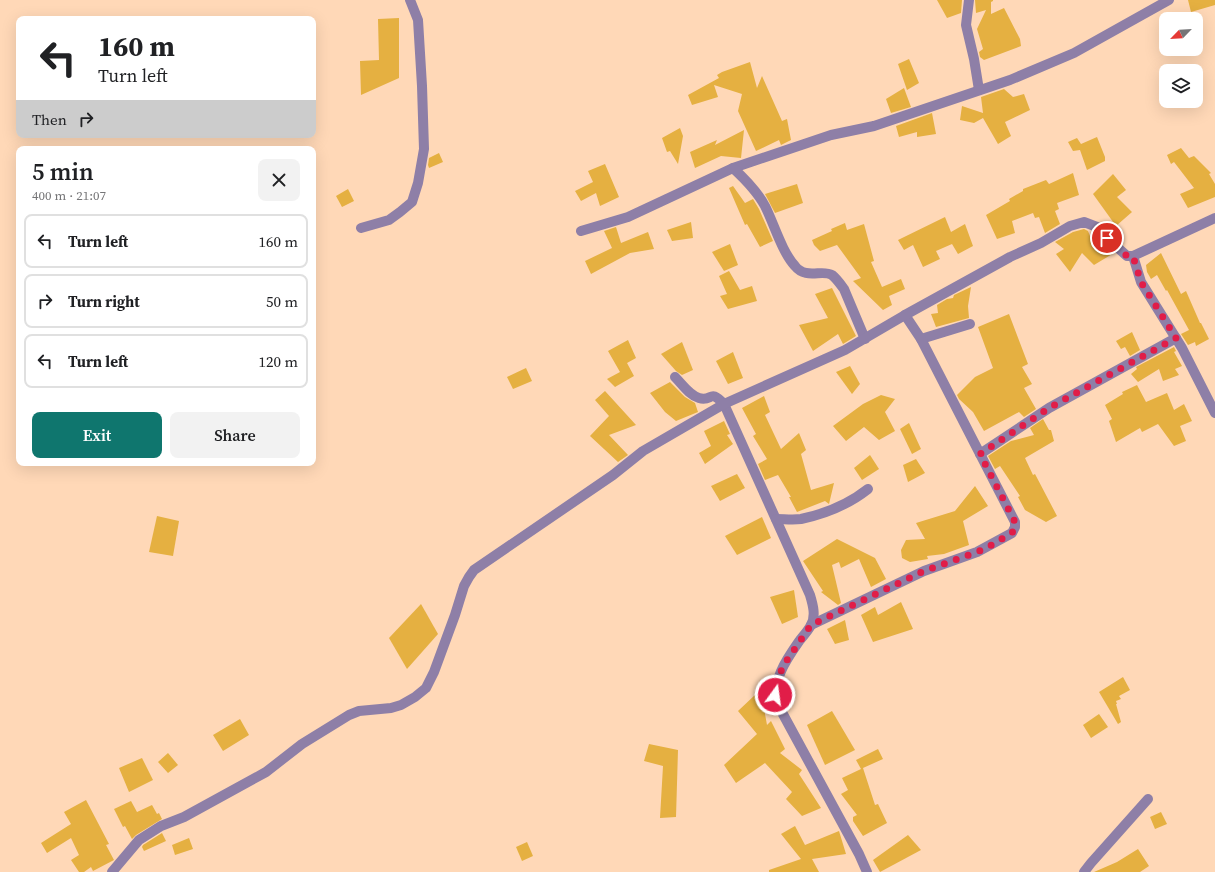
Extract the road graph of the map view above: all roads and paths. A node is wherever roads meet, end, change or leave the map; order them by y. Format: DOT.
graph roads {
  1 [pos="410,0"];
  2 [pos="969,0"];
  3 [pos="1169,0"];
  4 [pos="979,90"];
  5 [pos="733,168"];
  6 [pos="1215,218"];
  7 [pos="361,228"];
  8 [pos="581,231"];
  9 [pos="1133,256"];
  10 [pos="904,315"];
  11 [pos="970,324"];
  12 [pos="1176,338"];
  13 [pos="921,339"];
  14 [pos="865,340"];
  15 [pos="675,377"];
  16 [pos="724,404"];
  17 [pos="1215,413"];
  18 [pos="980,454"];
  19 [pos="868,489"];
  20 [pos="776,519"];
  21 [pos="811,625"];
  22 [pos="1148,799"];
  23 [pos="112,872"];
  24 [pos="867,872"];
  25 [pos="1084,872"];
  1 -- 7 [label="street"];
  2 -- 4 [label="street"];
  3 -- 4 [label="street"];
  4 -- 5 [label="street"];
  5 -- 8 [label="street"];
  5 -- 14 [label="street"];
  6 -- 9 [label="street"];
  9 -- 10 [label="street"];
  9 -- 12 [label="street"];
  10 -- 13 [label="street"];
  10 -- 14 [label="street"];
  11 -- 13 [label="street"];
  12 -- 17 [label="street"];
  12 -- 18 [label="street"];
  13 -- 18 [label="street"];
  14 -- 16 [label="street"];
  15 -- 16 [label="street"];
  16 -- 20 [label="street"];
  16 -- 23 [label="street"];
  18 -- 21 [label="street"];
  19 -- 20 [label="street"];
  20 -- 21 [label="street"];
  21 -- 24 [label="street"];
  22 -- 25 [label="street"];
}
